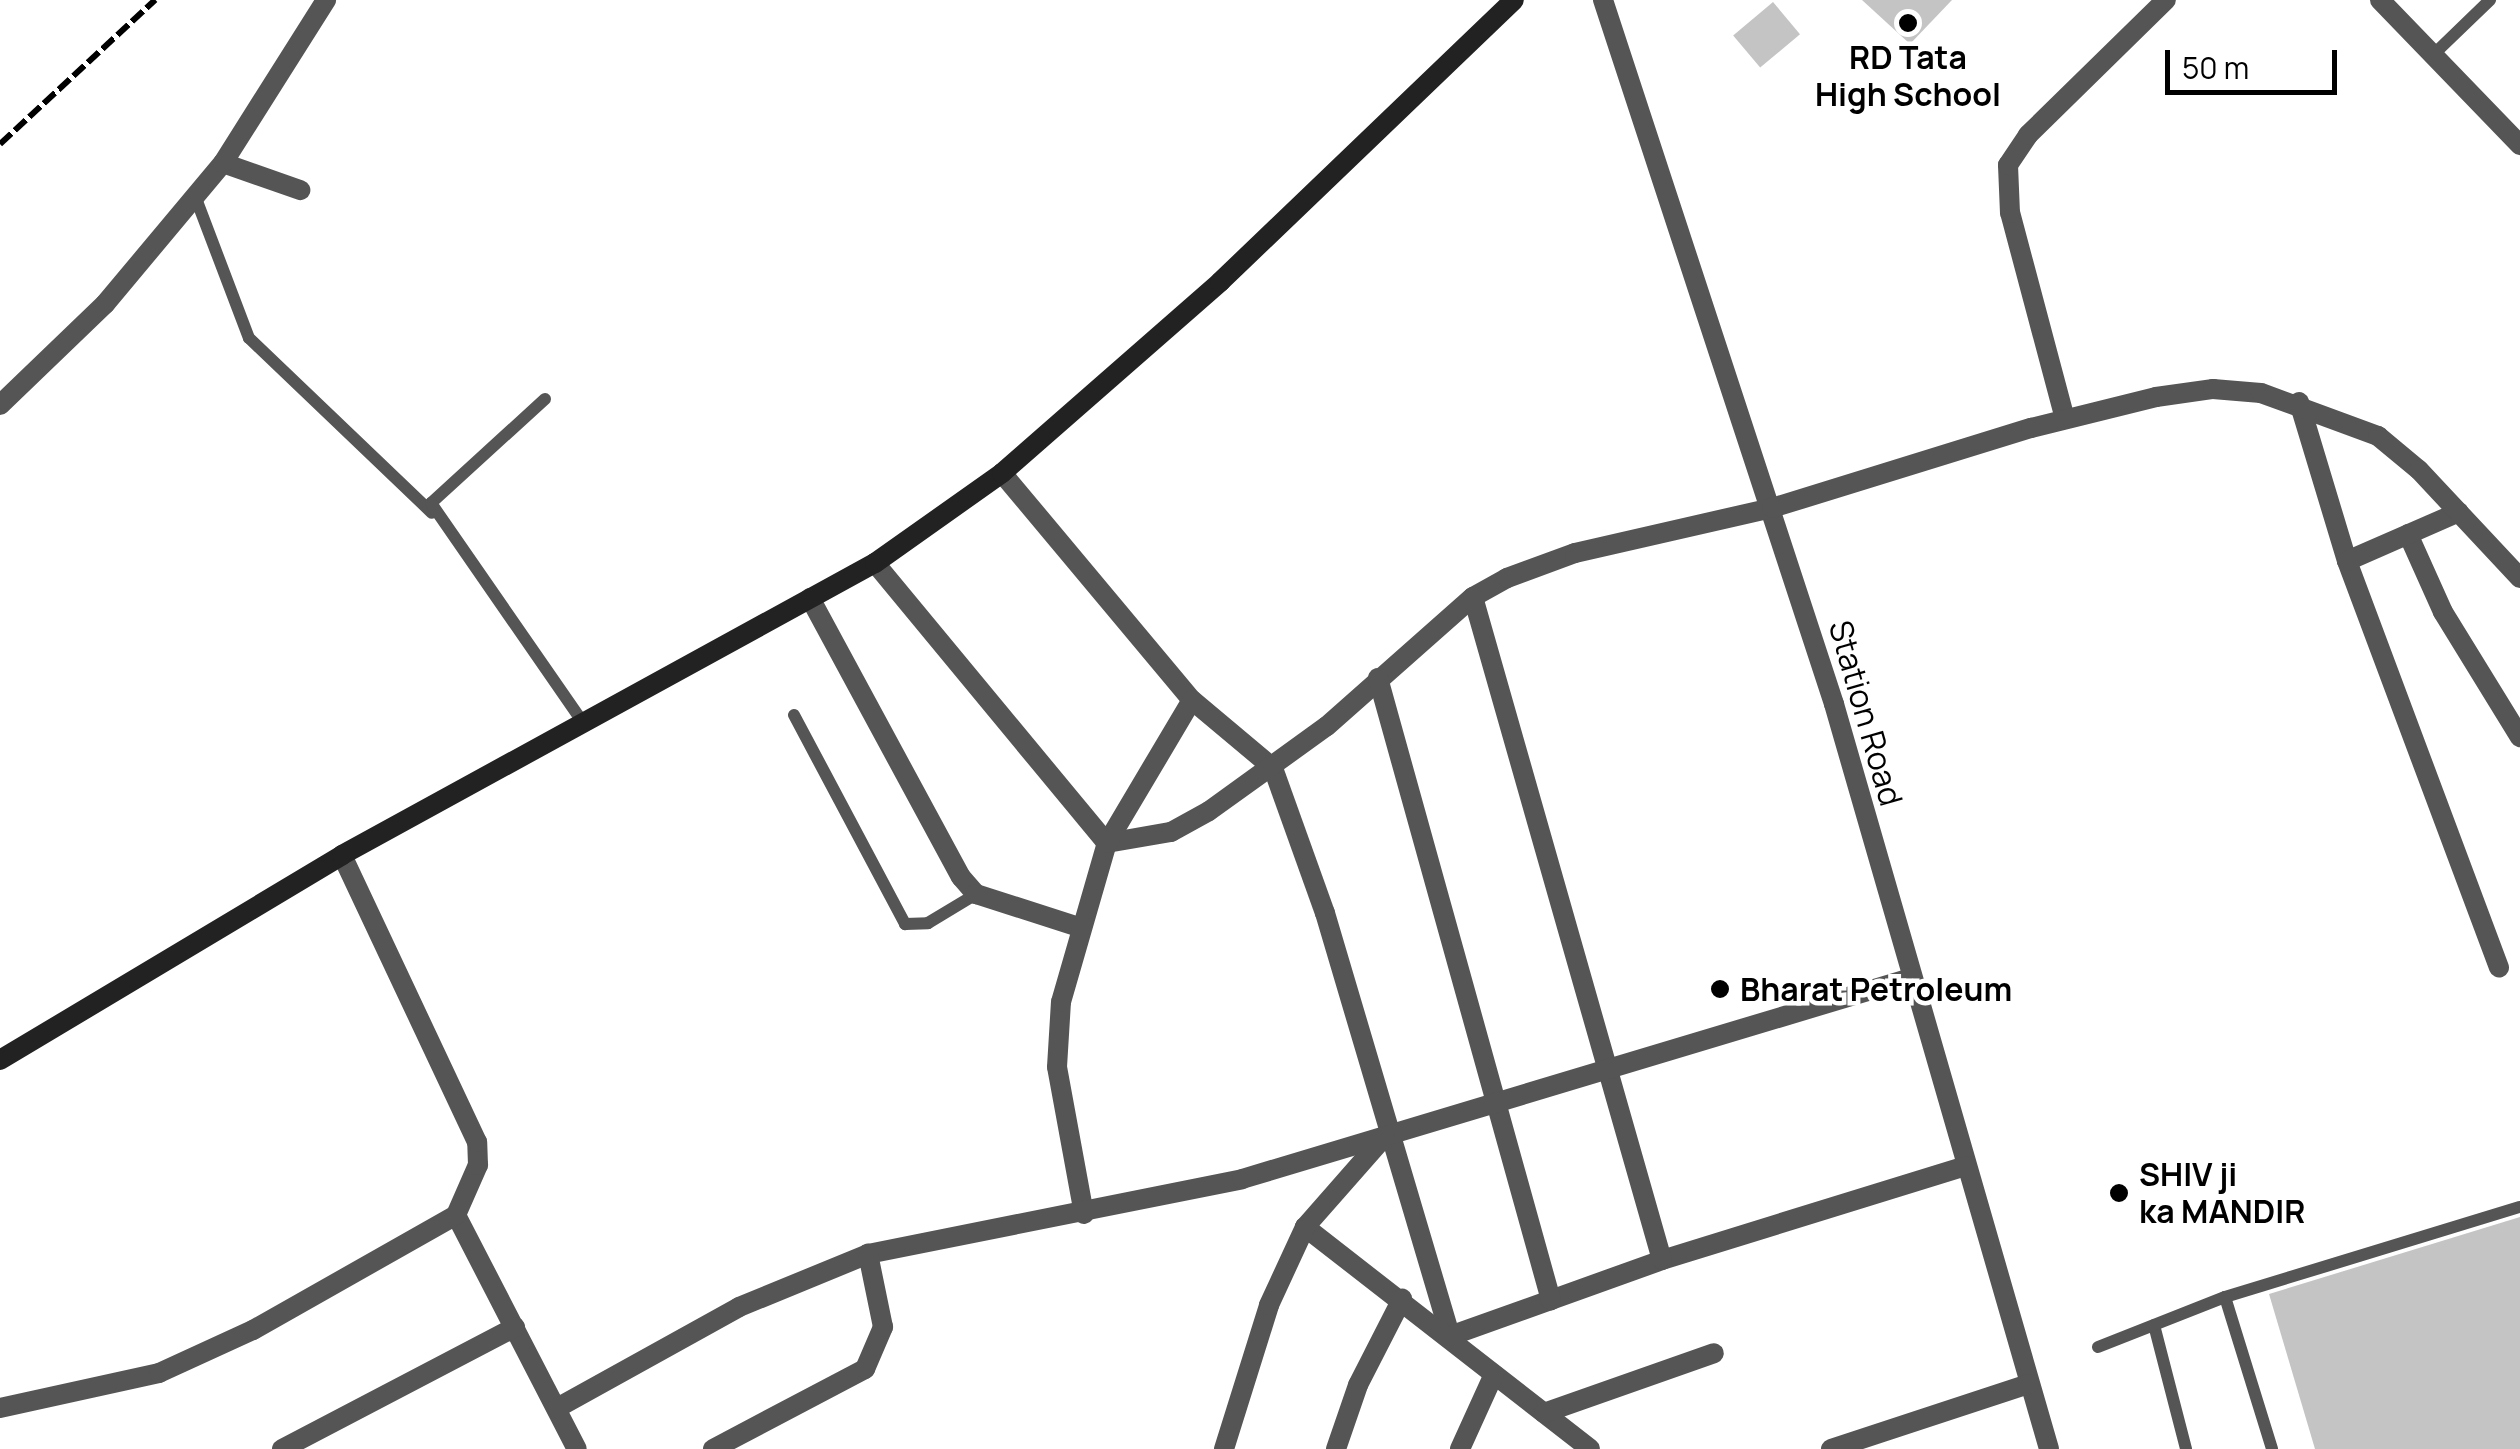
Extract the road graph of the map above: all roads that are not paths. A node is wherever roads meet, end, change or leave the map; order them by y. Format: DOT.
graph roads {
  1 [pos="326,0"];
  2 [pos="1514,0"];
  3 [pos="1604,0"];
  4 [pos="2166,0"];
  5 [pos="2380,0"];
  6 [pos="2490,0"];
  7 [pos="2434,54"];
  8 [pos="2520,145"];
  9 [pos="223,162"];
  10 [pos="300,190"];
  11 [pos="195,196"];
  12 [pos="546,400"];
  13 [pos="2300,402"];
  14 [pos="0,406"];
  15 [pos="2064,419"];
  16 [pos="1002,473"];
  17 [pos="1772,508"];
  18 [pos="2458,512"];
  19 [pos="434,515"];
  20 [pos="2408,534"];
  21 [pos="2347,561"];
  22 [pos="875,563"];
  23 [pos="2520,578"];
  24 [pos="1473,597"];
  25 [pos="810,598"];
  26 [pos="1378,678"];
  27 [pos="1192,700"];
  28 [pos="794,715"];
  29 [pos="585,725"];
  30 [pos="2520,737"];
  31 [pos="1273,768"];
  32 [pos="1106,843"];
  33 [pos="342,855"];
  34 [pos="976,894"];
  35 [pos="1080,927"];
  36 [pos="2499,968"];
  37 [pos="1911,978"];
  38 [pos="0,1060"];
  39 [pos="1607,1071"];
  40 [pos="1498,1105"];
  41 [pos="1388,1134"];
  42 [pos="1966,1166"];
  43 [pos="2520,1208"];
  44 [pos="1084,1214"];
  45 [pos="456,1215"];
  46 [pos="1305,1227"];
  47 [pos="868,1254"];
  48 [pos="1662,1260"];
  49 [pos="2226,1297"];
  50 [pos="1402,1299"];
  51 [pos="1551,1300"];
  52 [pos="2154,1325"];
  53 [pos="515,1327"];
  54 [pos="1450,1336"];
  55 [pos="2098,1346"];
  56 [pos="1714,1353"];
  57 [pos="1494,1374"];
  58 [pos="2029,1384"];
  59 [pos="0,1408"];
  60 [pos="557,1408"];
  61 [pos="1544,1413"];
  62 [pos="282,1449"];
  63 [pos="577,1449"];
  64 [pos="713,1449"];
  65 [pos="1224,1449"];
  66 [pos="1336,1449"];
  67 [pos="1460,1449"];
  68 [pos="1590,1449"];
  69 [pos="1831,1449"];
  70 [pos="2049,1449"];
  71 [pos="2186,1449"];
  72 [pos="2272,1449"];
  1 -- 9 [label="street"];
  2 -- 16 [label="main road"];
  3 -- 17 [label="street, Station Road"];
  4 -- 15 [label="street"];
  5 -- 7 [label="street"];
  6 -- 7 [label="lane"];
  7 -- 8 [label="street"];
  9 -- 10 [label="street"];
  9 -- 11 [label="street"];
  11 -- 14 [label="street"];
  11 -- 19 [label="lane"];
  12 -- 19 [label="lane"];
  13 -- 15 [label="street"];
  13 -- 18 [label="street"];
  13 -- 21 [label="street"];
  15 -- 17 [label="street"];
  16 -- 22 [label="main road"];
  16 -- 27 [label="street"];
  17 -- 24 [label="street"];
  17 -- 37 [label="street, Station Road"];
  18 -- 20 [label="street"];
  18 -- 23 [label="street"];
  19 -- 29 [label="lane"];
  20 -- 21 [label="street"];
  20 -- 30 [label="street"];
  21 -- 36 [label="street"];
  22 -- 25 [label="main road"];
  22 -- 32 [label="street"];
  24 -- 26 [label="street"];
  24 -- 39 [label="street"];
  25 -- 29 [label="main road"];
  25 -- 34 [label="street"];
  26 -- 31 [label="street"];
  26 -- 40 [label="street"];
  27 -- 31 [label="street"];
  27 -- 32 [label="street"];
  28 -- 34 [label="lane"];
  29 -- 33 [label="main road"];
  31 -- 32 [label="street"];
  31 -- 41 [label="street"];
  32 -- 35 [label="street"];
  33 -- 38 [label="main road"];
  33 -- 45 [label="street"];
  34 -- 35 [label="street"];
  35 -- 44 [label="street"];
  37 -- 39 [label="street"];
  37 -- 42 [label="street, Station Road"];
  39 -- 40 [label="street"];
  39 -- 48 [label="street"];
  40 -- 41 [label="street"];
  40 -- 51 [label="street"];
  41 -- 44 [label="street"];
  41 -- 46 [label="street"];
  41 -- 54 [label="street"];
  42 -- 48 [label="street"];
  42 -- 58 [label="street, Station Road"];
  43 -- 49 [label="lane"];
  44 -- 47 [label="street"];
  45 -- 53 [label="street"];
  45 -- 59 [label="street"];
  46 -- 50 [label="street"];
  46 -- 65 [label="street"];
  47 -- 60 [label="street"];
  47 -- 64 [label="street"];
  48 -- 51 [label="street"];
  49 -- 52 [label="lane"];
  49 -- 72 [label="lane"];
  50 -- 54 [label="street"];
  50 -- 66 [label="street"];
  51 -- 54 [label="street"];
  52 -- 55 [label="lane"];
  52 -- 71 [label="lane"];
  53 -- 60 [label="street"];
  53 -- 62 [label="street"];
  54 -- 57 [label="street"];
  56 -- 61 [label="street"];
  57 -- 61 [label="street"];
  57 -- 67 [label="street"];
  58 -- 69 [label="street"];
  58 -- 70 [label="street, Station Road"];
  60 -- 63 [label="street"];
  61 -- 68 [label="street"];
}
